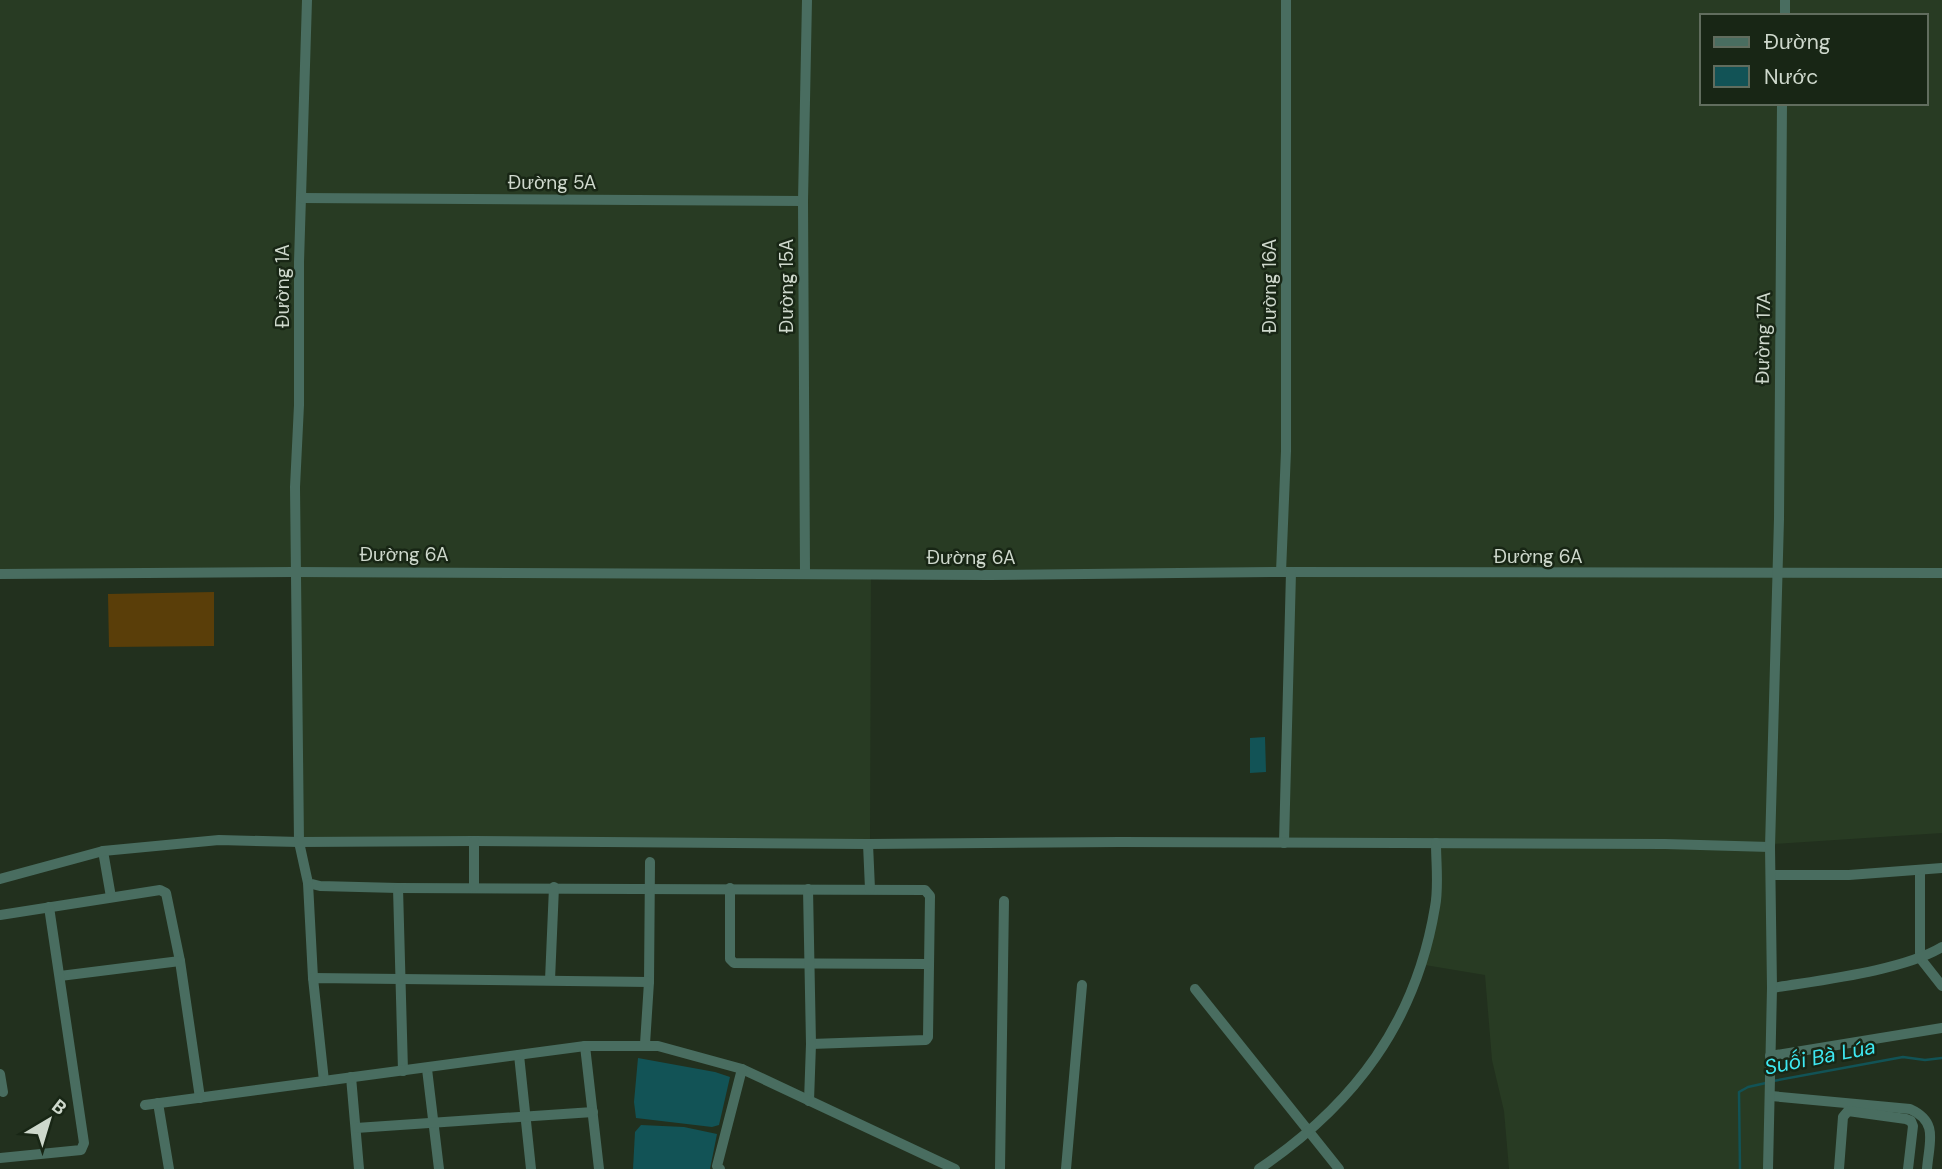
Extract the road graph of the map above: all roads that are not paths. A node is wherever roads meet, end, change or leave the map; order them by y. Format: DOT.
graph roads {
  1 [pos="307,0"];
  2 [pos="807,0"];
  3 [pos="1286,0"];
  4 [pos="1782,105"];
  5 [pos="301,198"];
  6 [pos="803,201"];
  7 [pos="294,572"];
  8 [pos="1286,572"];
  9 [pos="1777,572"];
  10 [pos="0,573"];
  11 [pos="805,573"];
  12 [pos="1942,573"];
  13 [pos="474,841"];
  14 [pos="299,842"];
  15 [pos="1284,842"];
  16 [pos="1436,843"];
  17 [pos="867,844"];
  18 [pos="1770,847"];
  19 [pos="103,850"];
  20 [pos="650,862"];
  21 [pos="1942,867"];
  22 [pos="1920,870"];
  23 [pos="1771,875"];
  24 [pos="0,880"];
  25 [pos="307,883"];
  26 [pos="474,887"];
  27 [pos="554,887"];
  28 [pos="398,888"];
  29 [pos="650,888"];
  30 [pos="730,888"];
  31 [pos="808,889"];
  32 [pos="870,890"];
  33 [pos="111,897"];
  34 [pos="1004,901"];
  35 [pos="49,907"];
  36 [pos="0,915"];
  37 [pos="1942,947"];
  38 [pos="1920,958"];
  39 [pos="180,961"];
  40 [pos="809,964"];
  41 [pos="929,964"];
  42 [pos="60,976"];
  43 [pos="313,978"];
  44 [pos="399,978"];
  45 [pos="550,981"];
  46 [pos="649,982"];
  47 [pos="1082,985"];
  48 [pos="1942,986"];
  49 [pos="1772,988"];
  50 [pos="1195,989"];
  51 [pos="1942,1028"];
  52 [pos="645,1044"];
  53 [pos="811,1044"];
  54 [pos="585,1045"];
  55 [pos="519,1055"];
  56 [pos="1771,1059"];
  57 [pos="426,1069"];
  58 [pos="743,1069"];
  59 [pos="403,1071"];
  60 [pos="0,1074"];
  61 [pos="351,1077"];
  62 [pos="324,1081"];
  63 [pos="3,1092"];
  64 [pos="1770,1093"];
  65 [pos="200,1098"];
  66 [pos="809,1101"];
  67 [pos="158,1103"];
  68 [pos="145,1105"];
  69 [pos="593,1112"];
  70 [pos="526,1118"];
  71 [pos="434,1123"];
  72 [pos="356,1128"];
  73 [pos="1309,1132"];
  74 [pos="0,1158"];
  75 [pos="169,1169"];
  76 [pos="359,1169"];
  77 [pos="439,1169"];
  78 [pos="531,1169"];
  79 [pos="599,1169"];
  80 [pos="720,1169"];
  81 [pos="955,1169"];
  82 [pos="1000,1169"];
  83 [pos="1066,1169"];
  84 [pos="1259,1169"];
  85 [pos="1339,1169"];
  86 [pos="1768,1169"];
  87 [pos="1839,1169"];
  88 [pos="1908,1169"];
  89 [pos="1927,1169"];
  1 -- 5 [label="street, Đường 1A"];
  2 -- 6 [label="street, Đường 15A"];
  3 -- 8 [label="street, Đường 16A"];
  4 -- 9 [label="street, Đường 17A"];
  5 -- 6 [label="street, Đường 5A"];
  5 -- 7 [label="street, Đường 1A"];
  6 -- 11 [label="street, Đường 15A"];
  7 -- 10 [label="street, Đường 6A"];
  7 -- 11 [label="street, Đường 6A"];
  7 -- 14 [label="street, Đường 1A"];
  8 -- 9 [label="street, Đường 6A"];
  8 -- 11 [label="street, Đường 6A"];
  8 -- 15 [label="street, Đường 16A"];
  9 -- 12 [label="street, Đường 6A"];
  9 -- 18 [label="street, Đường 17A"];
  13 -- 14 [label="street"];
  13 -- 17 [label="street"];
  13 -- 26 [label="street"];
  14 -- 19 [label="street"];
  14 -- 25 [label="street, Đường 1A"];
  15 -- 16 [label="street"];
  15 -- 17 [label="street"];
  16 -- 18 [label="street"];
  16 -- 73 [label="street"];
  17 -- 32 [label="street"];
  18 -- 23 [label="street, Đường 17A"];
  19 -- 24 [label="street"];
  19 -- 33 [label="street"];
  20 -- 29 [label="street"];
  21 -- 22 [label="street"];
  22 -- 23 [label="street"];
  22 -- 38 [label="street"];
  23 -- 49 [label="street, Đường 17A"];
  25 -- 28 [label="street"];
  25 -- 43 [label="street, Đường 1A"];
  26 -- 27 [label="street"];
  26 -- 28 [label="street"];
  27 -- 29 [label="street"];
  27 -- 45 [label="street"];
  28 -- 44 [label="street"];
  29 -- 30 [label="street"];
  29 -- 46 [label="street"];
  30 -- 31 [label="street"];
  30 -- 40 [label="street"];
  31 -- 32 [label="street"];
  31 -- 40 [label="street"];
  32 -- 41 [label="street"];
  33 -- 35 [label="street"];
  33 -- 39 [label="street"];
  34 -- 82 [label="street"];
  35 -- 36 [label="street"];
  35 -- 42 [label="street"];
  37 -- 38 [label="street"];
  38 -- 48 [label="street"];
  38 -- 49 [label="street"];
  39 -- 42 [label="street"];
  39 -- 65 [label="street"];
  40 -- 41 [label="street"];
  40 -- 53 [label="street"];
  41 -- 53 [label="street"];
  42 -- 74 [label="street"];
  43 -- 44 [label="street"];
  43 -- 62 [label="street, Đường 1A"];
  44 -- 45 [label="street"];
  44 -- 59 [label="street"];
  45 -- 46 [label="street"];
  46 -- 52 [label="street"];
  47 -- 83 [label="street"];
  49 -- 56 [label="street, Đường 17A"];
  50 -- 73 [label="street"];
  51 -- 56 [label="street"];
  52 -- 54 [label="street"];
  52 -- 58 [label="street"];
  53 -- 66 [label="street"];
  54 -- 55 [label="street"];
  54 -- 69 [label="street"];
  55 -- 57 [label="street"];
  55 -- 70 [label="street"];
  56 -- 64 [label="street"];
  57 -- 59 [label="street"];
  57 -- 71 [label="street"];
  58 -- 66 [label="street"];
  58 -- 80 [label="street"];
  59 -- 61 [label="street"];
  60 -- 63 [label="street"];
  61 -- 62 [label="street"];
  61 -- 72 [label="street"];
  62 -- 65 [label="street"];
  64 -- 86 [label="street"];
  64 -- 89 [label="street"];
  65 -- 67 [label="street"];
  66 -- 81 [label="street"];
  67 -- 68 [label="street"];
  67 -- 75 [label="street"];
  69 -- 70 [label="street"];
  69 -- 79 [label="street"];
  70 -- 71 [label="street"];
  70 -- 78 [label="street"];
  71 -- 72 [label="street"];
  71 -- 77 [label="street"];
  72 -- 76 [label="street"];
  73 -- 84 [label="street"];
  73 -- 85 [label="street"];
  87 -- 88 [label="street"];
}
